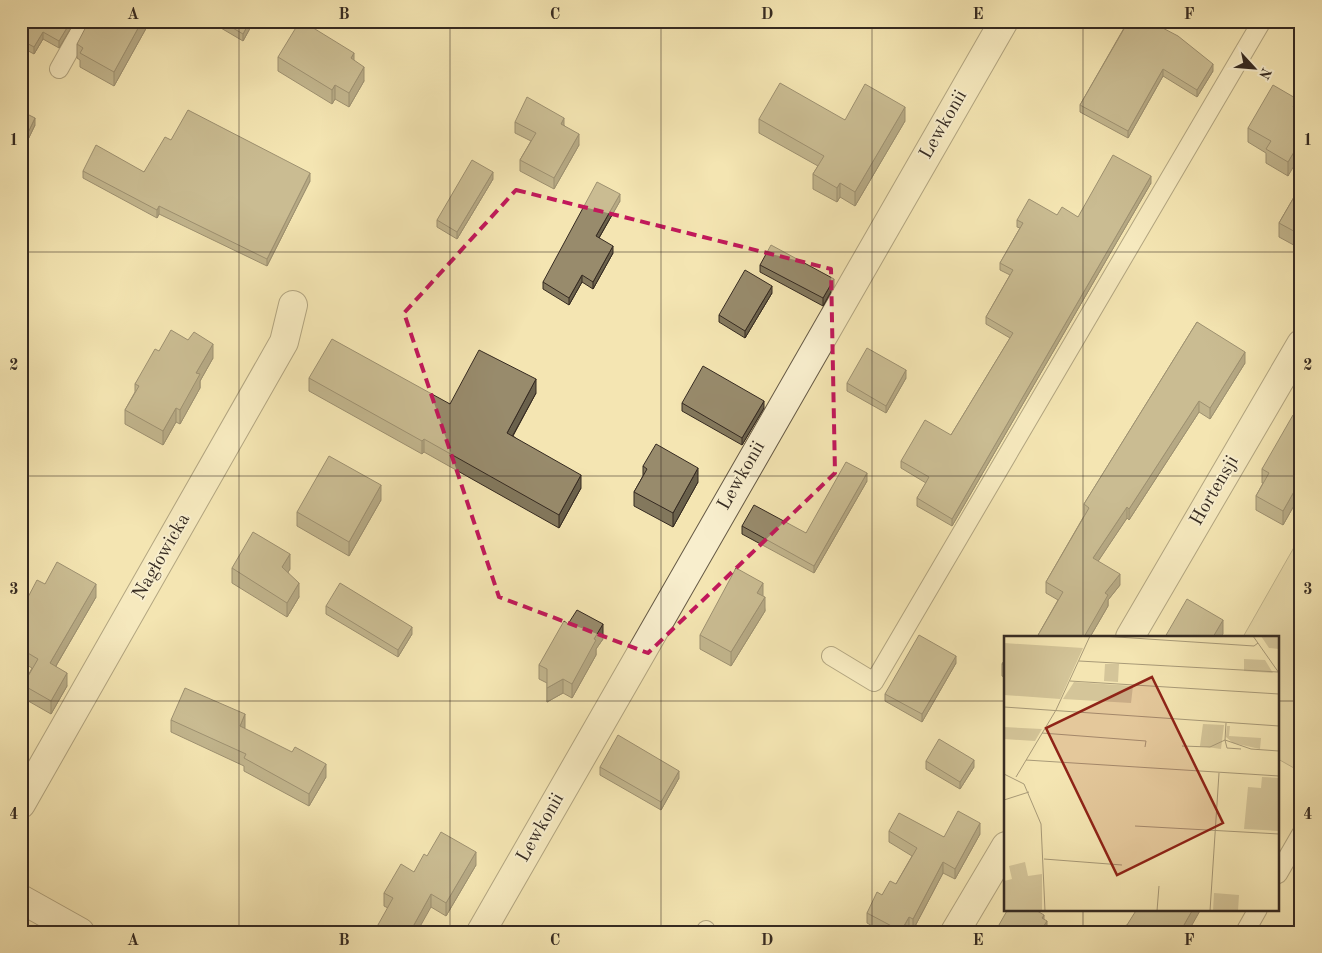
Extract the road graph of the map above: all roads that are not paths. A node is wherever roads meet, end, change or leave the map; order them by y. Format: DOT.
graph roads {
  1 [pos="86,21"];
  2 [pos="1004,21"];
  3 [pos="1262,21"];
  4 [pos="59,69"];
  5 [pos="293,305"];
  6 [pos="1301,344"];
  7 [pos="1131,636"];
  8 [pos="831,656"];
  9 [pos="21,804"];
  10 [pos="1301,834"];
  11 [pos="1004,849"];
  12 [pos="1280,871"];
  13 [pos="21,898"];
  14 [pos="1257,910"];
  15 [pos="80,932"];
  16 [pos="481,932"];
  17 [pos="955,932"];
  18 [pos="1245,932"];
  1 -- 4 [label="lane"];
  2 -- 16 [label="street, Lewkonii"];
  3 -- 8 [label="lane"];
  5 -- 9 [label="street, Nagłowicka"];
  6 -- 7 [label="street, Hortensji"];
  10 -- 12 [label="lane"];
  11 -- 17 [label="street"];
  13 -- 15 [label="street"];
  14 -- 18 [label="lane"];
}
